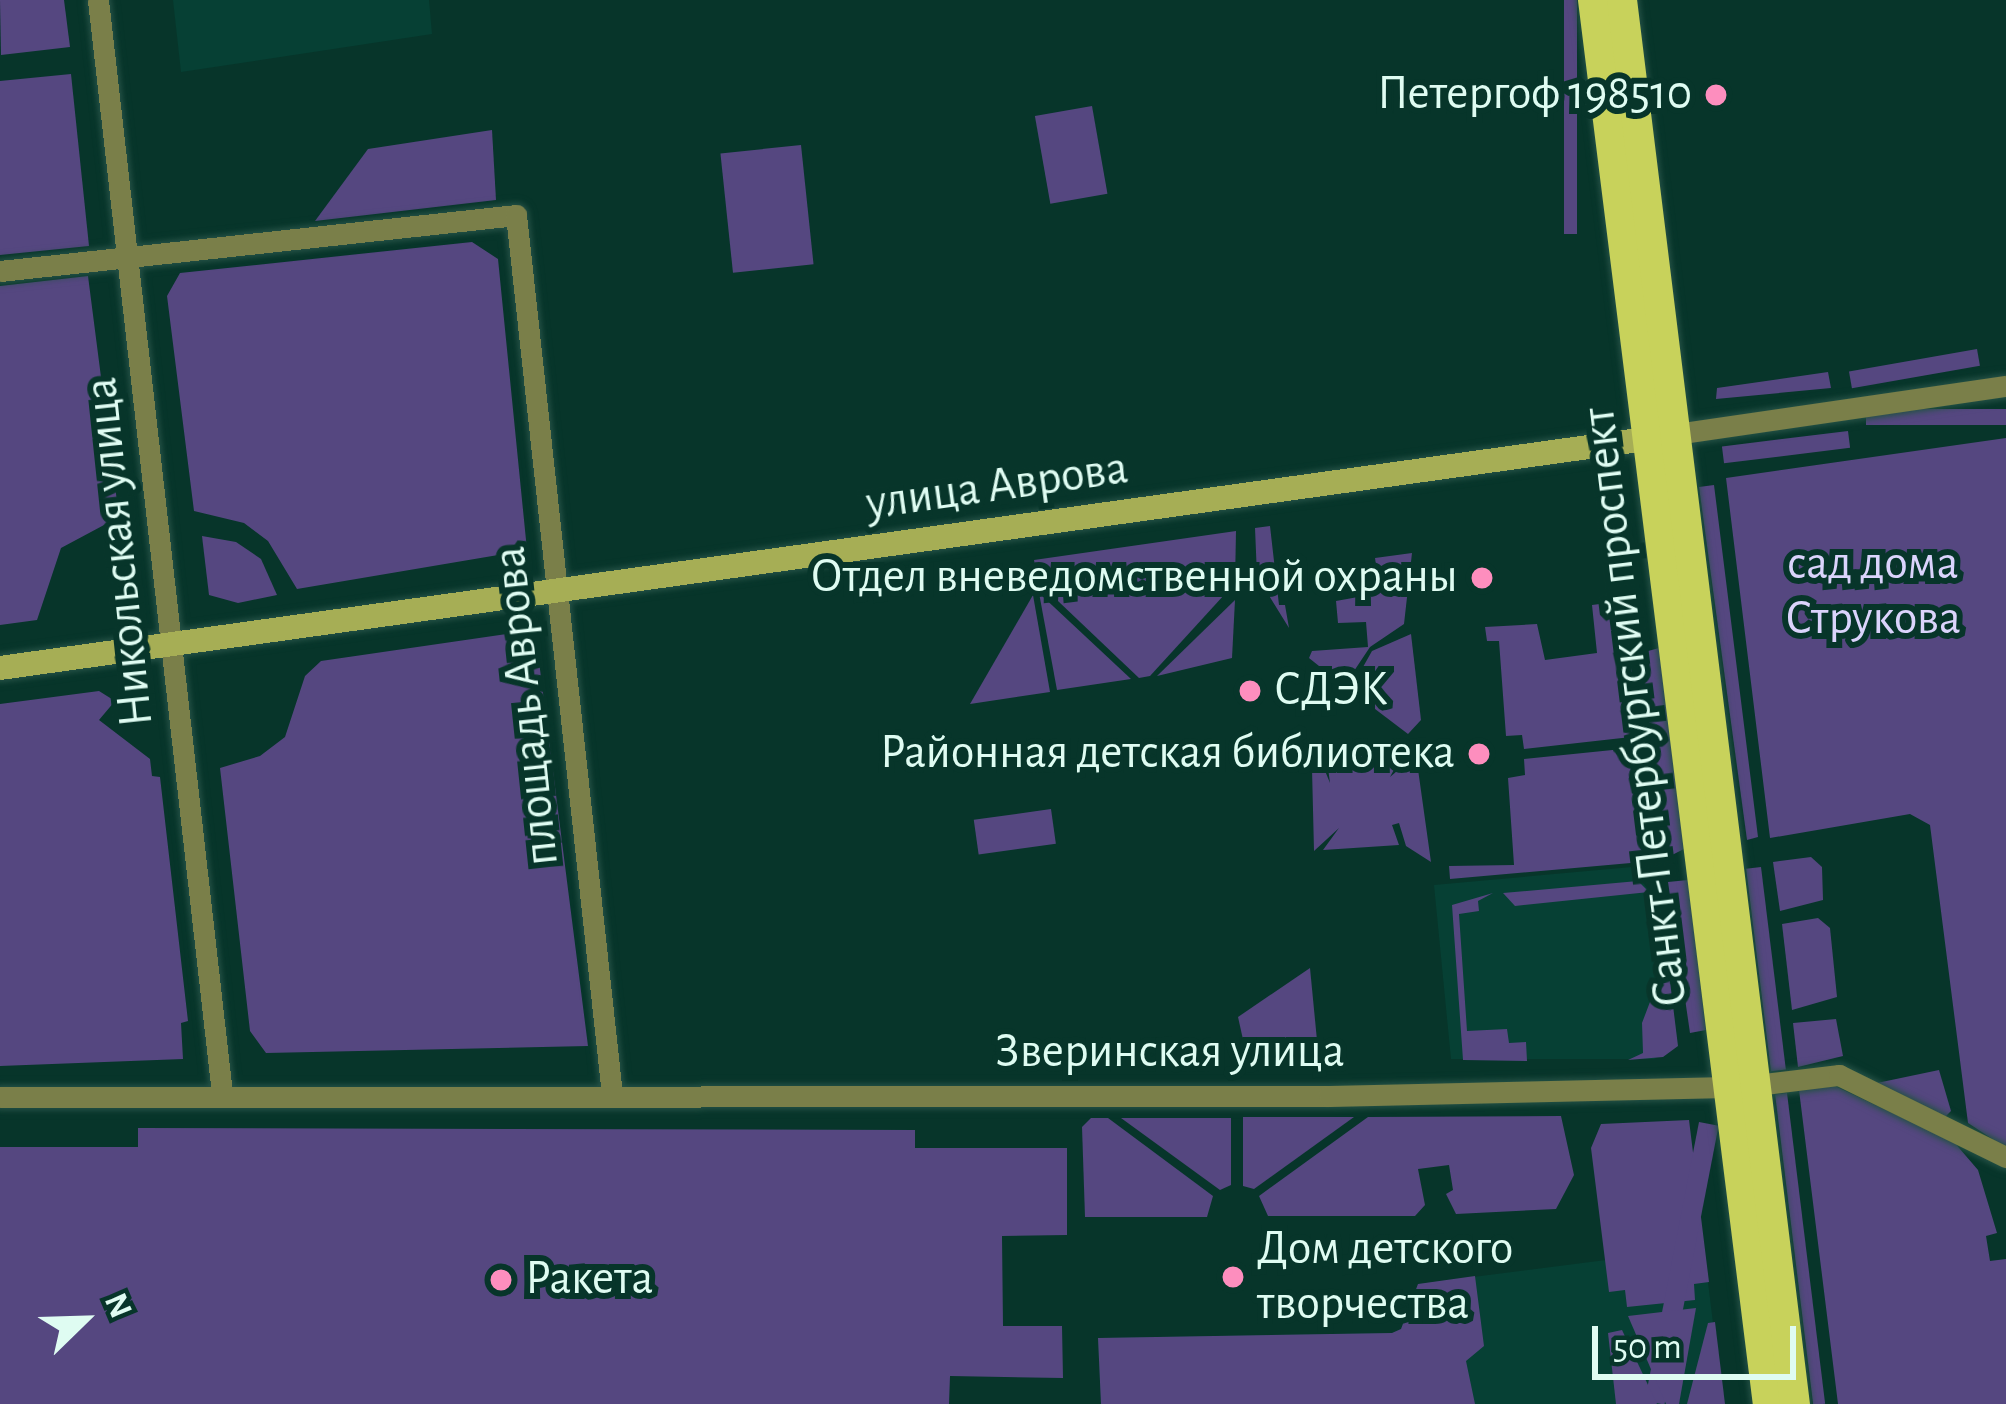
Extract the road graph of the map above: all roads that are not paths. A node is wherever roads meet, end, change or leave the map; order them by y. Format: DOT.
graph roads {
  1 [pos="98,0"];
  2 [pos="1593,0"];
  3 [pos="1622,0"];
  4 [pos="129,257"];
  5 [pos="0,272"];
  6 [pos="2006,386"];
  7 [pos="1662,436"];
  8 [pos="557,591"];
  9 [pos="173,645"];
  10 [pos="0,668"];
  11 [pos="1742,1086"];
  12 [pos="222,1094"];
  13 [pos="612,1095"];
  14 [pos="0,1096"];
  15 [pos="2006,1157"];
  16 [pos="1768,1404"];
  17 [pos="1795,1404"];
  1 -- 4 [label="street, Никольская улица"];
  2 -- 7 [label="main road, Санкт-Петербургский проспект"];
  3 -- 7 [label="main road, Санкт-Петербургский проспект"];
  4 -- 5 [label="street, площадь Аврова"];
  4 -- 8 [label="street, площадь Аврова"];
  4 -- 9 [label="street, Никольская улица"];
  6 -- 7 [label="street, улица Аврова"];
  7 -- 8 [label="street, улица Аврова"];
  7 -- 11 [label="main road, Санкт-Петербургский проспект"];
  8 -- 9 [label="street, улица Аврова"];
  8 -- 13 [label="street, площадь Аврова"];
  9 -- 10 [label="street, улица Аврова"];
  9 -- 12 [label="street, Никольская улица"];
  11 -- 13 [label="street, Зверинская улица"];
  11 -- 15 [label="street, Зверинская улица"];
  11 -- 16 [label="main road, Санкт-Петербургский проспект"];
  11 -- 17 [label="main road, Санкт-Петербургский проспект"];
  12 -- 13 [label="street"];
  12 -- 14 [label="street"];
}
